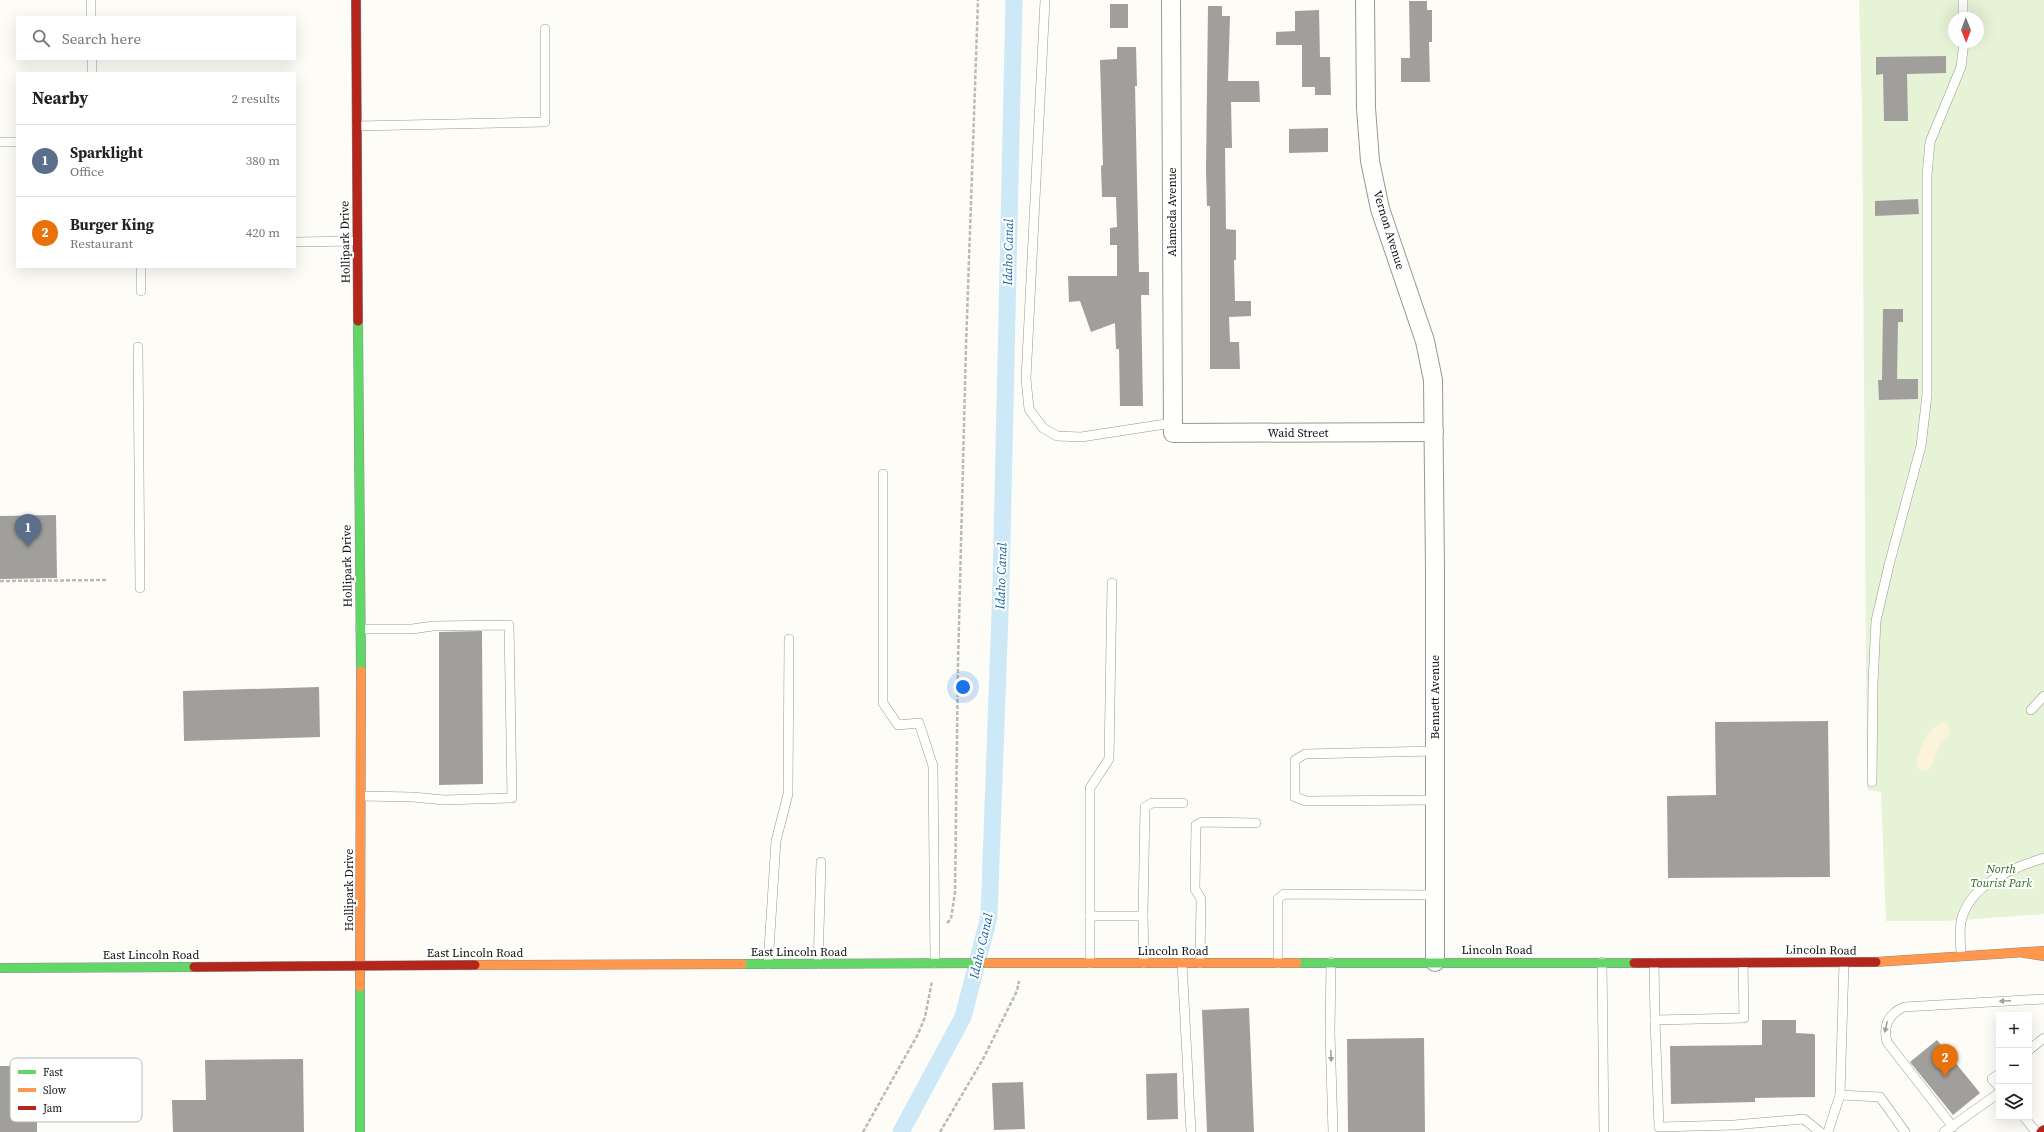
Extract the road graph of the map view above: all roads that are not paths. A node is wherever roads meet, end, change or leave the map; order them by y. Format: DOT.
graph roads {
  1 [pos="91,0"];
  2 [pos="356,0"];
  3 [pos="1045,0"];
  4 [pos="1171,0"];
  5 [pos="1365,0"];
  6 [pos="1963,0"];
  7 [pos="1963,12"];
  8 [pos="91,16"];
  9 [pos="545,29"];
  10 [pos="1963,48"];
  11 [pos="92,60"];
  12 [pos="92,72"];
  13 [pos="356,126"];
  14 [pos="0,142"];
  15 [pos="16,142"];
  16 [pos="357,241"];
  17 [pos="296,242"];
  18 [pos="141,268"];
  19 [pos="141,291"];
  20 [pos="138,348"];
  21 [pos="1172,424"];
  22 [pos="1434,432"];
  23 [pos="883,474"];
  24 [pos="1112,583"];
  25 [pos="140,588"];
  26 [pos="360,629"];
  27 [pos="789,639"];
  28 [pos="2044,696"];
  29 [pos="2031,710"];
  30 [pos="1434,751"];
  31 [pos="1872,782"];
  32 [pos="361,796"];
  33 [pos="1434,800"];
  34 [pos="1183,803"];
  35 [pos="1256,823"];
  36 [pos="2044,858"];
  37 [pos="821,862"];
  38 [pos="1434,895"];
  39 [pos="1090,916"];
  40 [pos="1143,916"];
  41 [pos="2044,951"];
  42 [pos="2024,953"];
  43 [pos="2044,956"];
  44 [pos="1962,958"];
  45 [pos="1331,962"];
  46 [pos="1435,962"];
  47 [pos="1602,962"];
  48 [pos="1654,962"];
  49 [pos="1743,962"];
  50 [pos="935,963"];
  51 [pos="949,963"];
  52 [pos="1090,963"];
  53 [pos="1144,963"];
  54 [pos="1182,963"];
  55 [pos="1200,963"];
  56 [pos="1278,963"];
  57 [pos="1844,963"];
  58 [pos="768,964"];
  59 [pos="818,964"];
  60 [pos="361,966"];
  61 [pos="0,968"];
  62 [pos="2044,999"];
  63 [pos="1655,1020"];
  64 [pos="2044,1038"];
  65 [pos="2032,1048"];
  66 [pos="1996,1076"];
  67 [pos="1996,1084"];
  68 [pos="1840,1094"];
  69 [pos="1996,1094"];
  70 [pos="2026,1120"];
  71 [pos="1756,1124"];
  72 [pos="1734,1125"];
  73 [pos="1953,1127"];
  74 [pos="2044,1130"];
  75 [pos="360,1132"];
  76 [pos="1191,1132"];
  77 [pos="1333,1132"];
  78 [pos="1604,1132"];
  79 [pos="1724,1132"];
  80 [pos="1762,1132"];
  81 [pos="1820,1132"];
  82 [pos="1828,1132"];
  83 [pos="1905,1132"];
  84 [pos="1944,1132"];
  85 [pos="2036,1132"];
  86 [pos="2041,1132"];
  1 -- 8 [label="lane"];
  2 -- 13 [label="main road, Hollipark Drive"];
  3 -- 21 [label="lane"];
  4 -- 21 [label="street, Alameda Avenue"];
  5 -- 22 [label="street, Vernon Avenue"];
  6 -- 7 [label="lane"];
  9 -- 13 [label="lane"];
  10 -- 31 [label="lane"];
  11 -- 12 [label="lane"];
  13 -- 16 [label="main road, Hollipark Drive"];
  14 -- 15 [label="lane"];
  16 -- 17 [label="lane"];
  16 -- 26 [label="main road, Hollipark Drive"];
  18 -- 19 [label="lane"];
  20 -- 25 [label="lane"];
  21 -- 22 [label="street, Waid Street"];
  22 -- 30 [label="street, Bennett Avenue"];
  23 -- 50 [label="lane"];
  24 -- 39 [label="lane"];
  26 -- 32 [label="main road, Hollipark Drive"];
  26 -- 32 [label="lane"];
  27 -- 58 [label="lane"];
  28 -- 29 [label="lane"];
  30 -- 33 [label="street, Bennett Avenue"];
  30 -- 33 [label="lane"];
  32 -- 60 [label="main road, Hollipark Drive"];
  33 -- 38 [label="street, Bennett Avenue"];
  34 -- 40 [label="lane"];
  35 -- 55 [label="lane"];
  36 -- 44 [label="lane"];
  37 -- 59 [label="lane"];
  38 -- 46 [label="street, Bennett Avenue"];
  38 -- 56 [label="lane"];
  39 -- 40 [label="lane"];
  39 -- 52 [label="lane"];
  40 -- 53 [label="lane"];
  41 -- 42 [label="main road, Lincoln Road"];
  42 -- 43 [label="main road"];
  42 -- 44 [label="main road, Lincoln Road"];
  44 -- 57 [label="main road, Lincoln Road"];
  45 -- 46 [label="main road, Lincoln Road"];
  45 -- 56 [label="main road, Lincoln Road"];
  45 -- 77 [label="lane, one-way"];
  46 -- 47 [label="main road, Lincoln Road"];
  47 -- 48 [label="main road, Lincoln Road"];
  47 -- 78 [label="lane"];
  48 -- 49 [label="main road, Lincoln Road"];
  48 -- 63 [label="lane"];
  49 -- 57 [label="main road, Lincoln Road"];
  49 -- 63 [label="lane"];
  50 -- 51 [label="main road, East Lincoln Road"];
  50 -- 59 [label="main road, East Lincoln Road"];
  51 -- 52 [label="main road, Lincoln Road"];
  52 -- 53 [label="main road, Lincoln Road"];
  53 -- 54 [label="main road, Lincoln Road"];
  54 -- 55 [label="main road, Lincoln Road"];
  54 -- 76 [label="lane"];
  55 -- 56 [label="main road, Lincoln Road"];
  57 -- 68 [label="lane"];
  58 -- 59 [label="main road, East Lincoln Road"];
  58 -- 60 [label="main road, East Lincoln Road"];
  60 -- 61 [label="main road, East Lincoln Road"];
  60 -- 75 [label="main road, Hollipark Drive"];
  62 -- 73 [label="lane, one-way"];
  63 -- 72 [label="lane"];
  64 -- 65 [label="lane"];
  66 -- 67 [label="lane"];
  68 -- 82 [label="lane"];
  68 -- 83 [label="lane"];
  69 -- 73 [label="lane"];
  70 -- 85 [label="lane"];
  71 -- 72 [label="lane"];
  71 -- 80 [label="lane"];
  71 -- 81 [label="lane"];
  72 -- 79 [label="lane"];
  73 -- 84 [label="lane"];
  74 -- 86 [label="main road"];
}
